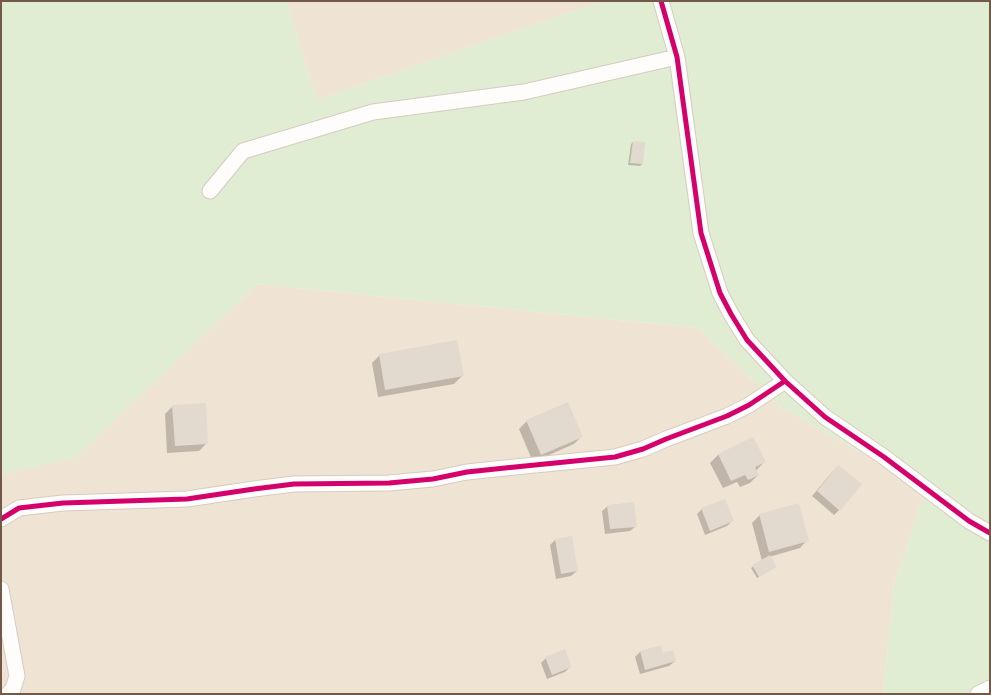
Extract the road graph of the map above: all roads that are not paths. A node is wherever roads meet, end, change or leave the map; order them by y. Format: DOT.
graph roads {
  1 [pos="661,1"];
  2 [pos="677,57"];
  3 [pos="210,191"];
  4 [pos="785,381"];
  5 [pos="1,518"];
  6 [pos="990,533"];
  7 [pos="1,589"];
  8 [pos="990,688"];
  9 [pos="8,694"];
  10 [pos="978,694"];
  1 -- 2 [label="street"];
  2 -- 3 [label="street"];
  2 -- 4 [label="street"];
  4 -- 5 [label="street"];
  4 -- 6 [label="street"];
  7 -- 9 [label="street"];
  8 -- 10 [label="street"];
}
